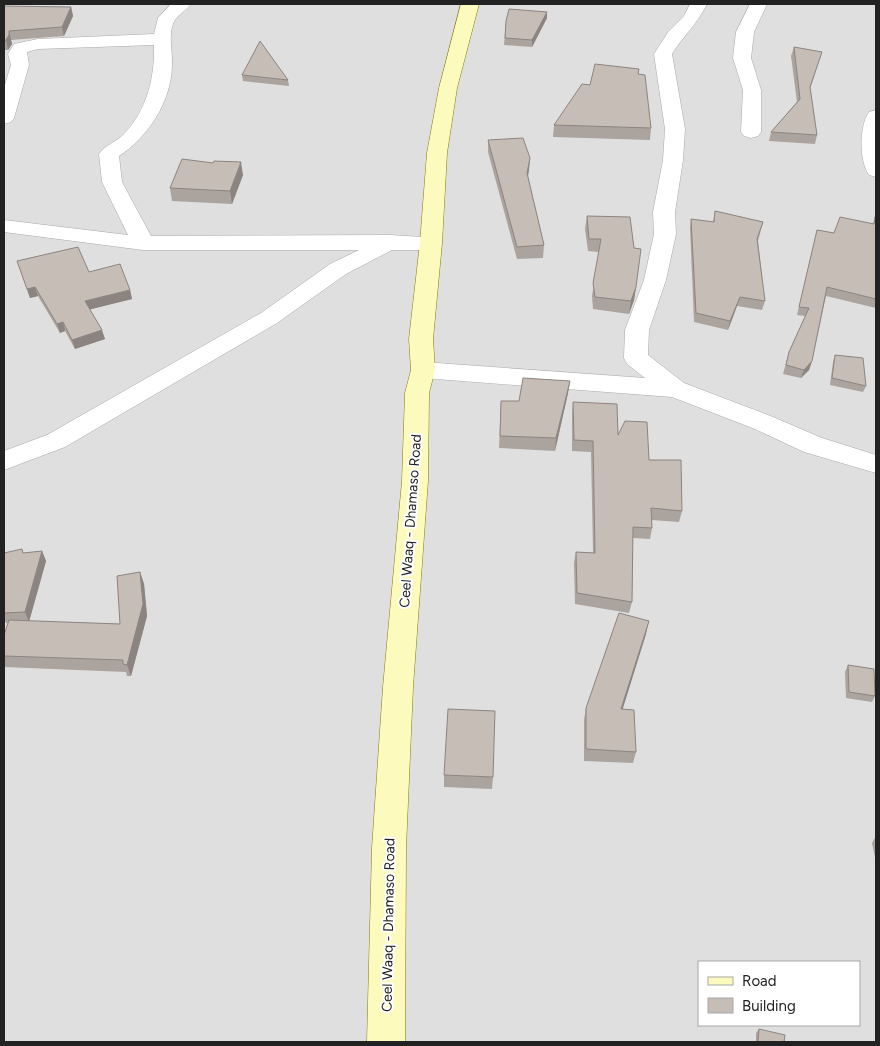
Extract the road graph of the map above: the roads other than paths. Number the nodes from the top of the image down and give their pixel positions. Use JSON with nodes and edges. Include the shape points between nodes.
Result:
{"nodes":[{"id":1,"x":182,"y":4,"type":"edge"},
{"id":2,"x":470,"y":4,"type":"edge"},
{"id":3,"x":698,"y":4,"type":"edge"},
{"id":4,"x":758,"y":4,"type":"edge"},
{"id":5,"x":161,"y":39,"type":"junction"},
{"id":6,"x":876,"y":116,"type":"edge"},
{"id":7,"x":4,"y":118,"type":"edge"},
{"id":8,"x":751,"y":132,"type":"dead end"},
{"id":9,"x":876,"y":171,"type":"edge"},
{"id":10,"x":4,"y":226,"type":"edge"},
{"id":11,"x":390,"y":242,"type":"junction"},
{"id":12,"x":431,"y":243,"type":"junction"},
{"id":13,"x":143,"y":244,"type":"junction"},
{"id":14,"x":423,"y":370,"type":"junction"},
{"id":15,"x":675,"y":389,"type":"junction"},
{"id":16,"x":4,"y":461,"type":"edge"},
{"id":17,"x":876,"y":464,"type":"edge"},
{"id":18,"x":386,"y":1042,"type":"edge"}],
"edges":[{"from":1,"to":5,"type":"street","via":[[164,22]]},
{"from":2,"to":12,"type":"main road","name":"Ceel Waaq - Dhamaso Road","via":[[448,88],[437,153]]},
{"from":3,"to":15,"type":"street","via":[[692,18],[675,35],[663,54],[675,129],[673,160],[664,212],[665,234],[655,280],[637,330],[636,358]]},
{"from":4,"to":8,"type":"street","via":[[745,32],[742,58],[752,90]]},
{"from":5,"to":7,"type":"street","via":[[38,44],[20,48],[17,54],[20,65]]},
{"from":5,"to":13,"type":"street","via":[[163,70],[154,103],[132,137],[109,154],[112,182]]},
{"from":6,"to":9,"type":"street","via":[[871,145]]},
{"from":10,"to":13,"type":"street"},
{"from":11,"to":12,"type":"street"},
{"from":11,"to":13,"type":"street"},
{"from":11,"to":16,"type":"street","via":[[338,269],[269,318],[56,441]]},
{"from":12,"to":14,"type":"main road","name":"Ceel Waaq - Dhamaso Road","via":[[421,339]]},
{"from":14,"to":15,"type":"street"},
{"from":14,"to":18,"type":"main road","name":"Ceel Waaq - Dhamaso Road","via":[[417,392],[415,481],[389,848]]},
{"from":15,"to":17,"type":"street","via":[[813,445]]}]}
